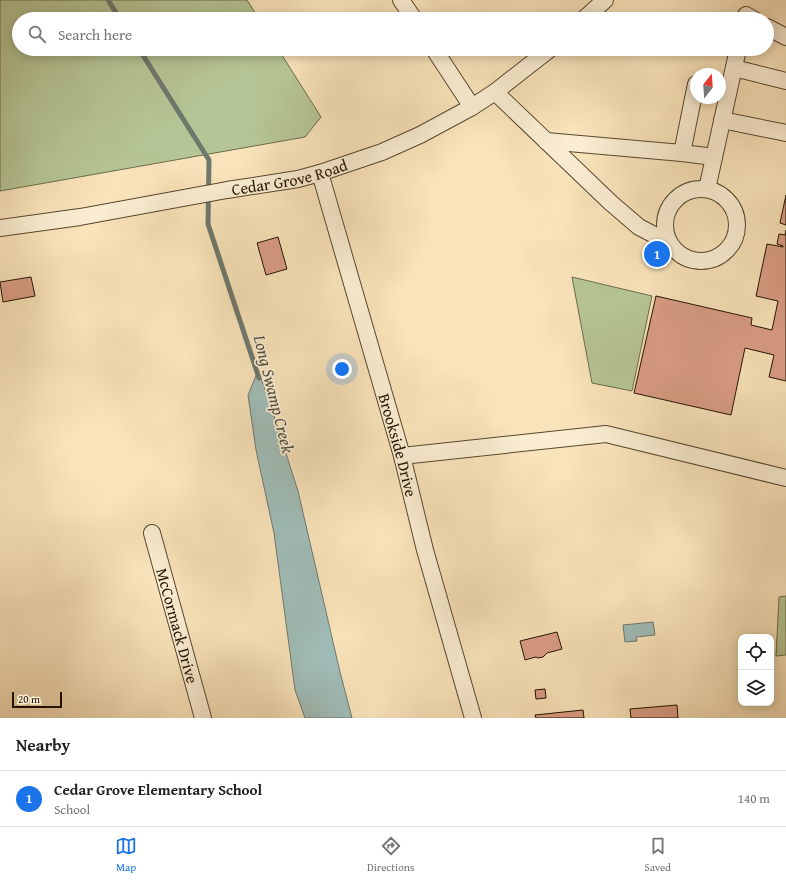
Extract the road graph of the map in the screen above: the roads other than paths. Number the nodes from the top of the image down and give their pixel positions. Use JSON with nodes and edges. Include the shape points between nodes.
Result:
{"nodes":[{"id":1,"x":401,"y":0,"type":"edge"},
{"id":2,"x":604,"y":0,"type":"edge"},
{"id":3,"x":409,"y":12,"type":"edge"},
{"id":4,"x":591,"y":12,"type":"edge"},
{"id":5,"x":774,"y":30,"type":"edge"},
{"id":6,"x":786,"y":37,"type":"edge"},
{"id":7,"x":439,"y":56,"type":"edge"},
{"id":8,"x":541,"y":56,"type":"edge"},
{"id":9,"x":737,"y":56,"type":"edge"},
{"id":10,"x":734,"y":68,"type":"junction"},
{"id":11,"x":786,"y":81,"type":"edge"},
{"id":12,"x":495,"y":92,"type":"junction"},
{"id":13,"x":692,"y":104,"type":"edge"},
{"id":14,"x":472,"y":107,"type":"junction"},
{"id":15,"x":722,"y":120,"type":"junction"},
{"id":16,"x":786,"y":133,"type":"edge"},
{"id":17,"x":546,"y":141,"type":"junction"},
{"id":18,"x":682,"y":154,"type":"junction"},
{"id":19,"x":714,"y":157,"type":"junction"},
{"id":20,"x":320,"y":173,"type":"junction"},
{"id":21,"x":707,"y":189,"type":"junction"},
{"id":22,"x":0,"y":228,"type":"edge"},
{"id":23,"x":668,"y":242,"type":"junction"},
{"id":24,"x":402,"y":456,"type":"junction"},
{"id":25,"x":786,"y":478,"type":"edge"},
{"id":26,"x":152,"y":533,"type":"dead end"},
{"id":27,"x":203,"y":718,"type":"edge"},
{"id":28,"x":473,"y":718,"type":"edge"}],
"edges":[{"from":1,"to":3,"type":"street"},
{"from":2,"to":4,"type":"street"},
{"from":5,"to":6,"type":"street"},
{"from":7,"to":14,"type":"street"},
{"from":8,"to":12,"type":"street","name":"Cedar Grove Road"},
{"from":9,"to":10,"type":"street"},
{"from":10,"to":11,"type":"street"},
{"from":10,"to":15,"type":"street"},
{"from":12,"to":14,"type":"street","name":"Cedar Grove Road"},
{"from":12,"to":17,"type":"street"},
{"from":13,"to":18,"type":"street"},
{"from":14,"to":20,"type":"street","name":"Cedar Grove Road","via":[[382,152]]},
{"from":15,"to":16,"type":"street"},
{"from":15,"to":19,"type":"street"},
{"from":17,"to":18,"type":"street"},
{"from":17,"to":23,"type":"street","via":[[639,227]]},
{"from":18,"to":19,"type":"street"},
{"from":19,"to":21,"type":"street"},
{"from":20,"to":22,"type":"street","name":"Cedar Grove Road","via":[[80,217]]},
{"from":20,"to":24,"type":"street","name":"Brookside Drive"},
{"from":21,"to":23,"type":"street","via":[[684,192],[668,209],[664,220]]},
{"from":21,"to":23,"type":"street","via":[[728,201],[734,211],[736,235],[730,246],[721,255],[698,262],[676,252]]},
{"from":24,"to":25,"type":"street","via":[[606,434]]},
{"from":24,"to":28,"type":"street","name":"Brookside Drive","via":[[425,550]]},
{"from":26,"to":27,"type":"street","name":"McCormack Drive"}]}
